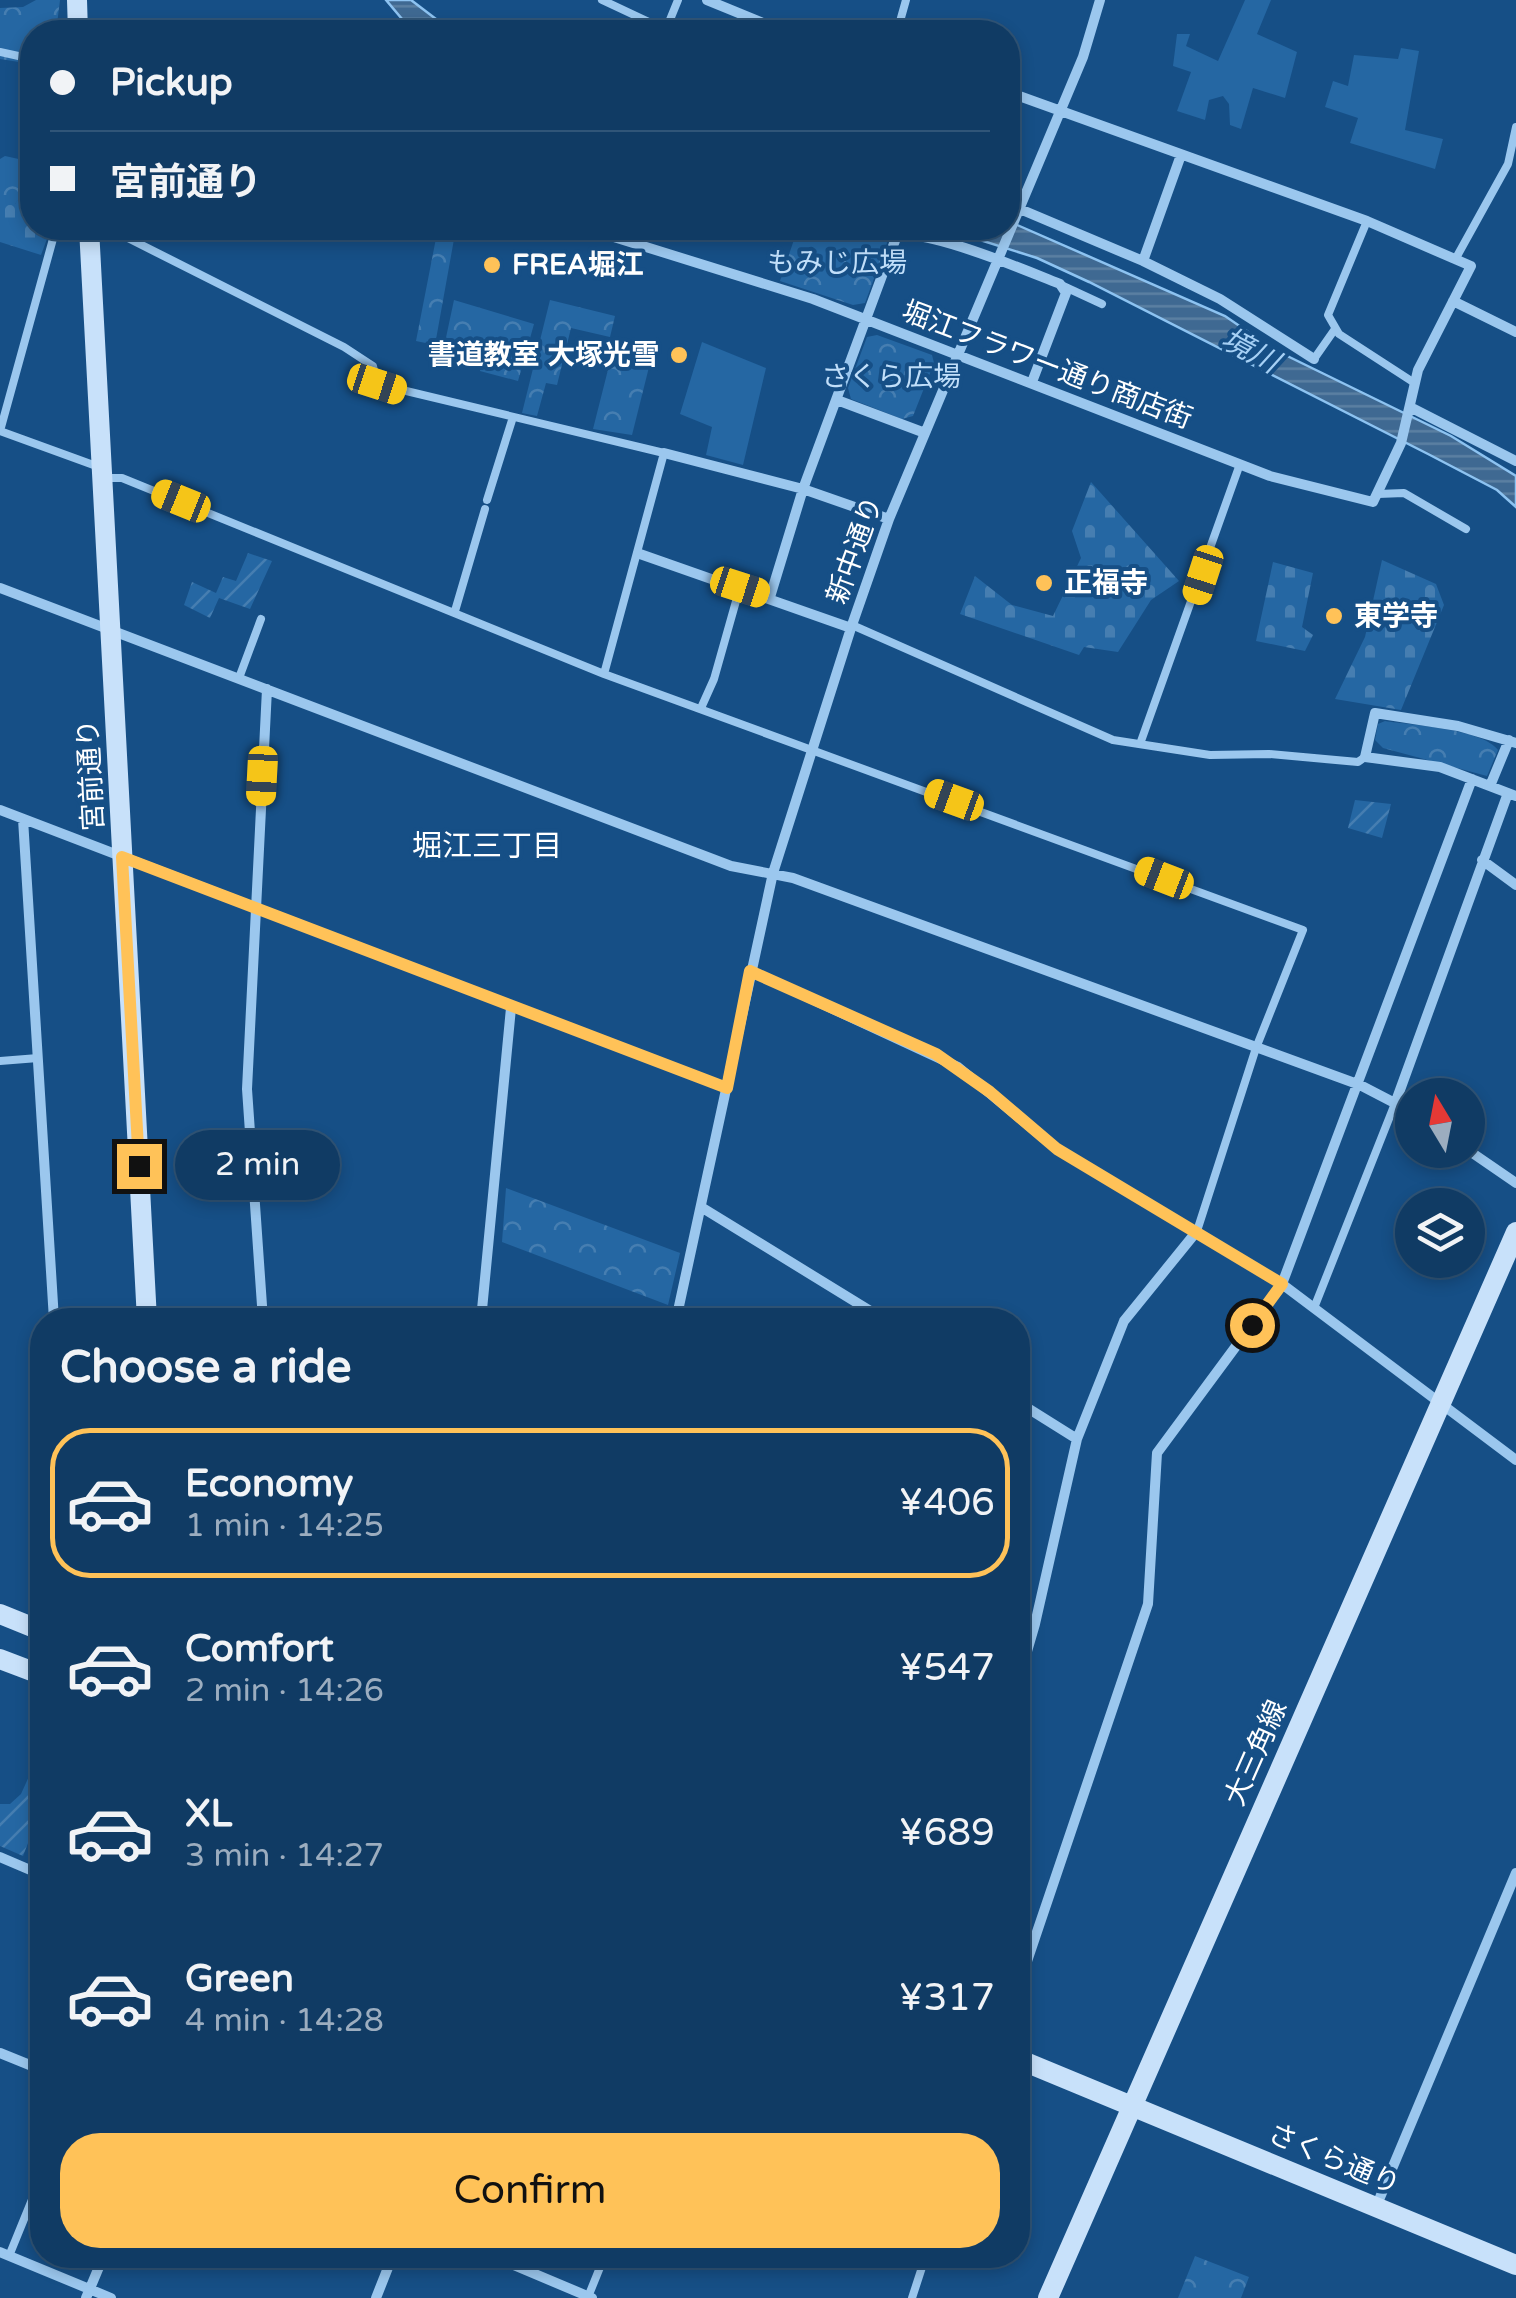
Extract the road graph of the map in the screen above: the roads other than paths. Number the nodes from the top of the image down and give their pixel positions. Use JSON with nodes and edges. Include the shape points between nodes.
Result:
{"nodes":[{"id":1,"x":602,"y":0,"type":"edge"},
{"id":2,"x":707,"y":0,"type":"edge"},
{"id":3,"x":1100,"y":0,"type":"edge"},
{"id":4,"x":643,"y":20,"type":"edge"},
{"id":5,"x":756,"y":20,"type":"edge"},
{"id":6,"x":1020,"y":96,"type":"edge"},
{"id":7,"x":1062,"y":110,"type":"junction"},
{"id":8,"x":1516,"y":127,"type":"edge"},
{"id":9,"x":1181,"y":155,"type":"junction"},
{"id":10,"x":1020,"y":213,"type":"joint"},
{"id":11,"x":1367,"y":221,"type":"junction"},
{"id":12,"x":53,"y":240,"type":"edge"},
{"id":13,"x":90,"y":240,"type":"edge"},
{"id":14,"x":132,"y":240,"type":"edge"},
{"id":15,"x":622,"y":240,"type":"edge"},
{"id":16,"x":895,"y":240,"type":"edge"},
{"id":17,"x":934,"y":240,"type":"edge"},
{"id":18,"x":1007,"y":240,"type":"edge"},
{"id":19,"x":1000,"y":256,"type":"junction"},
{"id":20,"x":1456,"y":258,"type":"junction"},
{"id":21,"x":1144,"y":261,"type":"junction"},
{"id":22,"x":1061,"y":285,"type":"junction"},
{"id":23,"x":1453,"y":301,"type":"junction"},
{"id":24,"x":1102,"y":304,"type":"dead end"},
{"id":25,"x":867,"y":319,"type":"junction"},
{"id":26,"x":1335,"y":329,"type":"junction"},
{"id":27,"x":1516,"y":332,"type":"edge"},
{"id":28,"x":958,"y":353,"type":"junction"},
{"id":29,"x":1314,"y":359,"type":"joint"},
{"id":30,"x":1032,"y":382,"type":"junction"},
{"id":31,"x":1413,"y":382,"type":"junction"},
{"id":32,"x":836,"y":400,"type":"junction"},
{"id":33,"x":1409,"y":412,"type":"junction"},
{"id":34,"x":514,"y":417,"type":"junction"},
{"id":35,"x":0,"y":431,"type":"edge"},
{"id":36,"x":925,"y":433,"type":"junction"},
{"id":37,"x":664,"y":453,"type":"junction"},
{"id":38,"x":1516,"y":461,"type":"edge"},
{"id":39,"x":1240,"y":464,"type":"junction"},
{"id":40,"x":102,"y":473,"type":"junction"},
{"id":41,"x":803,"y":488,"type":"junction"},
{"id":42,"x":1378,"y":494,"type":"junction"},
{"id":43,"x":889,"y":519,"type":"junction"},
{"id":44,"x":1466,"y":529,"type":"dead end"},
{"id":45,"x":640,"y":554,"type":"junction"},
{"id":46,"x":740,"y":587,"type":"junction"},
{"id":47,"x":0,"y":588,"type":"edge"},
{"id":48,"x":770,"y":597,"type":"junction"},
{"id":49,"x":455,"y":611,"type":"junction"},
{"id":50,"x":261,"y":619,"type":"dead end"},
{"id":51,"x":851,"y":626,"type":"junction"},
{"id":52,"x":110,"y":630,"type":"junction"},
{"id":53,"x":604,"y":674,"type":"junction"},
{"id":54,"x":238,"y":678,"type":"junction"},
{"id":55,"x":267,"y":689,"type":"junction"},
{"id":56,"x":701,"y":708,"type":"junction"},
{"id":57,"x":1513,"y":741,"type":"edge"},
{"id":58,"x":1140,"y":744,"type":"junction"},
{"id":59,"x":812,"y":747,"type":"junction"},
{"id":60,"x":1365,"y":757,"type":"junction"},
{"id":61,"x":1472,"y":779,"type":"junction"},
{"id":62,"x":1490,"y":786,"type":"junction"},
{"id":63,"x":1512,"y":794,"type":"edge"},
{"id":64,"x":0,"y":810,"type":"edge"},
{"id":65,"x":23,"y":819,"type":"junction"},
{"id":66,"x":122,"y":857,"type":"junction"},
{"id":67,"x":1482,"y":860,"type":"junction"},
{"id":68,"x":773,"y":873,"type":"junction"},
{"id":69,"x":1516,"y":884,"type":"edge"},
{"id":70,"x":256,"y":909,"type":"junction"},
{"id":71,"x":750,"y":971,"type":"junction"},
{"id":72,"x":511,"y":1008,"type":"junction"},
{"id":73,"x":1256,"y":1048,"type":"junction"},
{"id":74,"x":38,"y":1058,"type":"junction"},
{"id":75,"x":0,"y":1060,"type":"edge"},
{"id":76,"x":1404,"y":1078,"type":"edge"},
{"id":77,"x":1360,"y":1086,"type":"junction"},
{"id":78,"x":727,"y":1088,"type":"junction"},
{"id":79,"x":1395,"y":1100,"type":"edge"},
{"id":80,"x":1395,"y":1103,"type":"edge"},
{"id":81,"x":1485,"y":1162,"type":"edge"},
{"id":82,"x":1516,"y":1183,"type":"edge"},
{"id":83,"x":701,"y":1207,"type":"junction"},
{"id":84,"x":1197,"y":1231,"type":"junction"},
{"id":85,"x":1516,"y":1232,"type":"edge"},
{"id":86,"x":1282,"y":1284,"type":"junction"},
{"id":87,"x":53,"y":1308,"type":"edge"},
{"id":88,"x":146,"y":1308,"type":"edge"},
{"id":89,"x":263,"y":1308,"type":"edge"},
{"id":90,"x":482,"y":1308,"type":"edge"},
{"id":91,"x":679,"y":1308,"type":"edge"},
{"id":92,"x":865,"y":1308,"type":"edge"},
{"id":93,"x":1314,"y":1308,"type":"junction"},
{"id":94,"x":1442,"y":1404,"type":"junction"},
{"id":95,"x":1030,"y":1410,"type":"edge"},
{"id":96,"x":1077,"y":1439,"type":"junction"},
{"id":97,"x":1516,"y":1460,"type":"edge"},
{"id":98,"x":0,"y":1614,"type":"edge"},
{"id":99,"x":30,"y":1627,"type":"edge"},
{"id":100,"x":1030,"y":1643,"type":"edge"},
{"id":101,"x":0,"y":1659,"type":"edge"},
{"id":102,"x":30,"y":1671,"type":"edge"},
{"id":103,"x":0,"y":1857,"type":"edge"},
{"id":104,"x":30,"y":1870,"type":"edge"},
{"id":105,"x":1516,"y":1873,"type":"edge"},
{"id":106,"x":1030,"y":1953,"type":"edge"},
{"id":107,"x":0,"y":2053,"type":"edge"},
{"id":108,"x":1030,"y":2063,"type":"edge"},
{"id":109,"x":30,"y":2065,"type":"edge"},
{"id":110,"x":1130,"y":2103,"type":"junction"},
{"id":111,"x":30,"y":2201,"type":"edge"},
{"id":112,"x":1376,"y":2207,"type":"junction"},
{"id":113,"x":5,"y":2254,"type":"edge"},
{"id":114,"x":1516,"y":2265,"type":"edge"},
{"id":115,"x":30,"y":2266,"type":"edge"},
{"id":116,"x":34,"y":2268,"type":"edge"},
{"id":117,"x":99,"y":2268,"type":"edge"},
{"id":118,"x":388,"y":2268,"type":"edge"},
{"id":119,"x":521,"y":2268,"type":"edge"},
{"id":120,"x":600,"y":2268,"type":"edge"},
{"id":121,"x":922,"y":2268,"type":"edge"},
{"id":122,"x":88,"y":2294,"type":"edge"},
{"id":123,"x":1053,"y":2296,"type":"edge"},
{"id":124,"x":590,"y":2297,"type":"edge"},
{"id":125,"x":111,"y":2298,"type":"edge"},
{"id":126,"x":376,"y":2298,"type":"edge"},
{"id":127,"x":912,"y":2298,"type":"edge"}],
"edges":[{"from":1,"to":4,"type":"lane"},
{"from":2,"to":5,"type":"street"},
{"from":3,"to":7,"type":"street"},
{"from":6,"to":7,"type":"street"},
{"from":7,"to":9,"type":"street"},
{"from":7,"to":10,"type":"street"},
{"from":8,"to":20,"type":"lane","via":[[1508,164]]},
{"from":9,"to":11,"type":"street"},
{"from":9,"to":21,"type":"street"},
{"from":10,"to":21,"type":"street"},
{"from":11,"to":20,"type":"street"},
{"from":11,"to":26,"type":"lane","via":[[1328,314]]},
{"from":12,"to":35,"type":"lane"},
{"from":13,"to":40,"type":"street","name":"宮前通り"},
{"from":14,"to":34,"type":"lane","via":[[344,347],[374,366],[377,384]]},
{"from":15,"to":25,"type":"street","name":"堀江フラワー通り商店街"},
{"from":16,"to":25,"type":"street"},
{"from":17,"to":19,"type":"street"},
{"from":18,"to":19,"type":"street","name":"新中通り"},
{"from":19,"to":22,"type":"street"},
{"from":19,"to":28,"type":"street","name":"新中通り"},
{"from":20,"to":23,"type":"street","via":[[1471,266]]},
{"from":21,"to":29,"type":"street"},
{"from":22,"to":24,"type":"lane"},
{"from":22,"to":30,"type":"street","via":[[1066,293]]},
{"from":23,"to":27,"type":"street"},
{"from":23,"to":31,"type":"street"},
{"from":25,"to":28,"type":"street","name":"堀江フラワー通り商店街"},
{"from":25,"to":32,"type":"street"},
{"from":26,"to":29,"type":"lane"},
{"from":26,"to":31,"type":"lane"},
{"from":28,"to":30,"type":"street","name":"堀江フラワー通り商店街"},
{"from":28,"to":36,"type":"street","name":"新中通り"},
{"from":30,"to":39,"type":"street","name":"堀江フラワー通り商店街"},
{"from":31,"to":33,"type":"street"},
{"from":32,"to":36,"type":"street"},
{"from":32,"to":41,"type":"street"},
{"from":33,"to":38,"type":"street"},
{"from":33,"to":42,"type":"street"},
{"from":34,"to":37,"type":"lane"},
{"from":34,"to":49,"type":"lane"},
{"from":35,"to":40,"type":"lane"},
{"from":36,"to":43,"type":"street","name":"新中通り"},
{"from":37,"to":41,"type":"street"},
{"from":37,"to":45,"type":"lane"},
{"from":39,"to":42,"type":"street","name":"堀江フラワー通り商店街","via":[[1332,495],[1373,502]]},
{"from":39,"to":58,"type":"lane"},
{"from":40,"to":49,"type":"lane"},
{"from":40,"to":52,"type":"street","name":"宮前通り"},
{"from":41,"to":43,"type":"street"},
{"from":41,"to":48,"type":"street"},
{"from":42,"to":44,"type":"lane","via":[[1404,493]]},
{"from":43,"to":51,"type":"street","name":"新中通り"},
{"from":45,"to":46,"type":"street"},
{"from":45,"to":53,"type":"lane"},
{"from":46,"to":48,"type":"street"},
{"from":46,"to":56,"type":"lane"},
{"from":47,"to":52,"type":"street"},
{"from":48,"to":51,"type":"street"},
{"from":49,"to":53,"type":"lane"},
{"from":50,"to":54,"type":"lane"},
{"from":51,"to":58,"type":"lane","via":[[1080,729]]},
{"from":51,"to":59,"type":"street","name":"新中通り"},
{"from":52,"to":54,"type":"street"},
{"from":52,"to":66,"type":"street","name":"宮前通り"},
{"from":53,"to":56,"type":"lane"},
{"from":54,"to":55,"type":"street"},
{"from":55,"to":68,"type":"street","via":[[731,866]]},
{"from":55,"to":70,"type":"street"},
{"from":56,"to":59,"type":"lane"},
{"from":57,"to":60,"type":"street","via":[[1374,713]]},
{"from":57,"to":62,"type":"street"},
{"from":58,"to":60,"type":"lane","via":[[1210,755],[1358,762]]},
{"from":59,"to":68,"type":"street","name":"新中通り"},
{"from":59,"to":73,"type":"lane","via":[[1303,930]]},
{"from":60,"to":61,"type":"street","via":[[1418,762]]},
{"from":61,"to":62,"type":"street"},
{"from":61,"to":77,"type":"street"},
{"from":62,"to":63,"type":"street"},
{"from":63,"to":67,"type":"street"},
{"from":64,"to":65,"type":"street"},
{"from":65,"to":66,"type":"street"},
{"from":65,"to":74,"type":"street"},
{"from":66,"to":70,"type":"street"},
{"from":66,"to":88,"type":"street","name":"宮前通り"},
{"from":67,"to":69,"type":"street"},
{"from":67,"to":76,"type":"street"},
{"from":68,"to":71,"type":"street","name":"新中通り"},
{"from":68,"to":73,"type":"street"},
{"from":70,"to":72,"type":"street"},
{"from":70,"to":89,"type":"street","via":[[247,1088]]},
{"from":71,"to":78,"type":"street","name":"新中通り"},
{"from":71,"to":84,"type":"street","via":[[936,1054],[1057,1149]]},
{"from":72,"to":78,"type":"street"},
{"from":72,"to":90,"type":"street"},
{"from":73,"to":77,"type":"street"},
{"from":73,"to":84,"type":"lane"},
{"from":74,"to":75,"type":"lane"},
{"from":74,"to":87,"type":"street"},
{"from":77,"to":79,"type":"street"},
{"from":77,"to":86,"type":"street"},
{"from":78,"to":83,"type":"street","name":"新中通り"},
{"from":80,"to":93,"type":"lane"},
{"from":81,"to":82,"type":"street"},
{"from":83,"to":91,"type":"street","name":"新中通り"},
{"from":83,"to":92,"type":"street"},
{"from":84,"to":86,"type":"street"},
{"from":84,"to":96,"type":"street","via":[[1124,1321]]},
{"from":85,"to":94,"type":"street","name":"大三角線"},
{"from":86,"to":93,"type":"street"},
{"from":86,"to":106,"type":"street","via":[[1157,1453],[1148,1604]]},
{"from":93,"to":94,"type":"street"},
{"from":94,"to":97,"type":"street"},
{"from":94,"to":110,"type":"street","name":"大三角線"},
{"from":95,"to":96,"type":"street"},
{"from":96,"to":100,"type":"street"},
{"from":98,"to":99,"type":"street"},
{"from":101,"to":102,"type":"street"},
{"from":103,"to":104,"type":"street"},
{"from":105,"to":112,"type":"street"},
{"from":107,"to":109,"type":"street"},
{"from":108,"to":110,"type":"street","name":"さくら通り"},
{"from":110,"to":112,"type":"street","name":"さくら通り"},
{"from":110,"to":123,"type":"street","name":"大三角線"},
{"from":111,"to":113,"type":"lane"},
{"from":112,"to":114,"type":"street","name":"さくら通り"},
{"from":113,"to":115,"type":"street"},
{"from":116,"to":122,"type":"street"},
{"from":117,"to":122,"type":"street"},
{"from":118,"to":126,"type":"street"},
{"from":119,"to":124,"type":"street"},
{"from":120,"to":124,"type":"lane"},
{"from":121,"to":127,"type":"lane"},
{"from":122,"to":125,"type":"street"}]}
